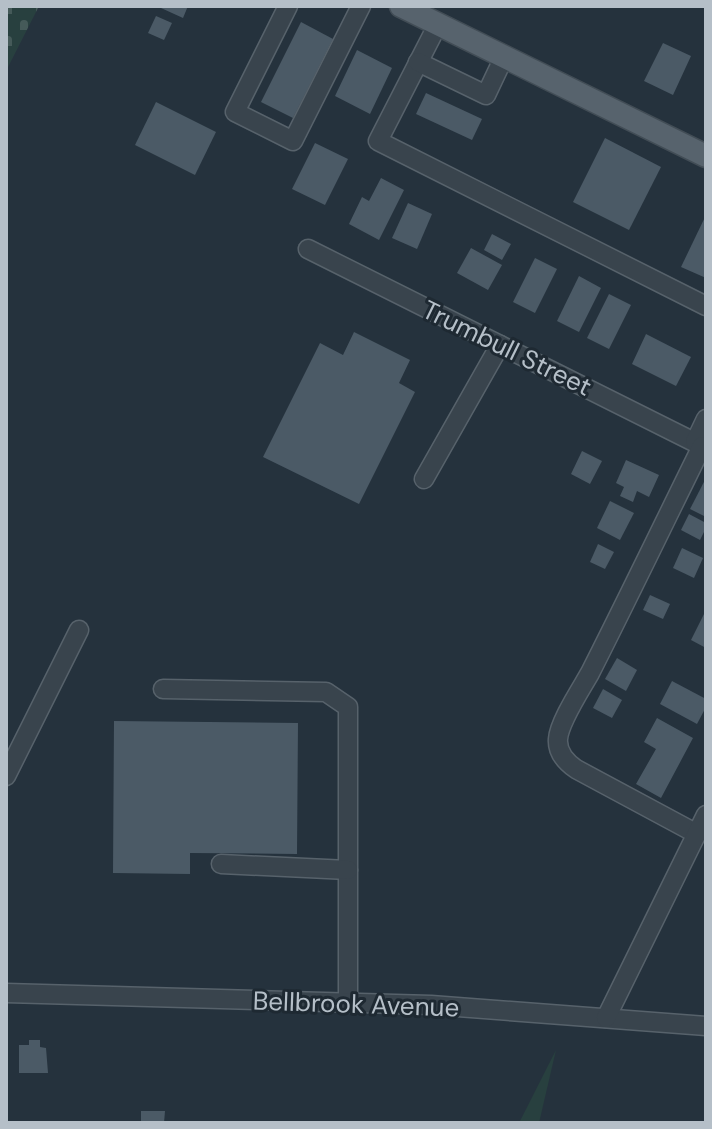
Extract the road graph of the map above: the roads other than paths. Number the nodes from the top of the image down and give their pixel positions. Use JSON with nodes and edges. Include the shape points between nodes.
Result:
{"nodes":[{"id":1,"x":288,"y":6,"type":"edge"},
{"id":2,"x":361,"y":6,"type":"edge"},
{"id":3,"x":401,"y":6,"type":"edge"},
{"id":4,"x":438,"y":24,"type":"junction"},
{"id":5,"x":504,"y":57,"type":"junction"},
{"id":6,"x":418,"y":62,"type":"junction"},
{"id":7,"x":706,"y":156,"type":"edge"},
{"id":8,"x":308,"y":249,"type":"dead end"},
{"id":9,"x":706,"y":306,"type":"edge"},
{"id":10,"x":500,"y":345,"type":"junction"},
{"id":11,"x":706,"y":419,"type":"edge"},
{"id":12,"x":701,"y":445,"type":"edge"},
{"id":13,"x":424,"y":479,"type":"dead end"},
{"id":14,"x":79,"y":630,"type":"dead end"},
{"id":15,"x":163,"y":689,"type":"dead end"},
{"id":16,"x":6,"y":776,"type":"edge"},
{"id":17,"x":706,"y":815,"type":"edge"},
{"id":18,"x":697,"y":834,"type":"junction"},
{"id":19,"x":221,"y":864,"type":"dead end"},
{"id":20,"x":348,"y":870,"type":"junction"},
{"id":21,"x":6,"y":993,"type":"edge"},
{"id":22,"x":348,"y":1003,"type":"junction"},
{"id":23,"x":606,"y":1018,"type":"junction"},
{"id":24,"x":706,"y":1026,"type":"edge"}],
"edges":[{"from":1,"to":2,"type":"street","via":[[235,112],[293,141]]},
{"from":3,"to":4,"type":"main road"},
{"from":4,"to":5,"type":"main road"},
{"from":4,"to":6,"type":"street"},
{"from":5,"to":6,"type":"street","via":[[486,95]]},
{"from":5,"to":7,"type":"main road"},
{"from":6,"to":9,"type":"street","via":[[378,141]]},
{"from":8,"to":10,"type":"street","name":"Trumbull Street"},
{"from":10,"to":12,"type":"street","name":"Trumbull Street"},
{"from":10,"to":13,"type":"street"},
{"from":11,"to":12,"type":"street"},
{"from":12,"to":18,"type":"street","via":[[557,741],[560,753],[576,769]]},
{"from":14,"to":16,"type":"street"},
{"from":15,"to":20,"type":"street","via":[[326,692],[348,707]]},
{"from":17,"to":18,"type":"street"},
{"from":18,"to":23,"type":"street"},
{"from":19,"to":20,"type":"street"},
{"from":20,"to":22,"type":"street"},
{"from":21,"to":22,"type":"street","name":"Bellbrook Avenue"},
{"from":22,"to":23,"type":"street","name":"Bellbrook Avenue"},
{"from":23,"to":24,"type":"street","name":"Bellbrook Avenue"}]}
